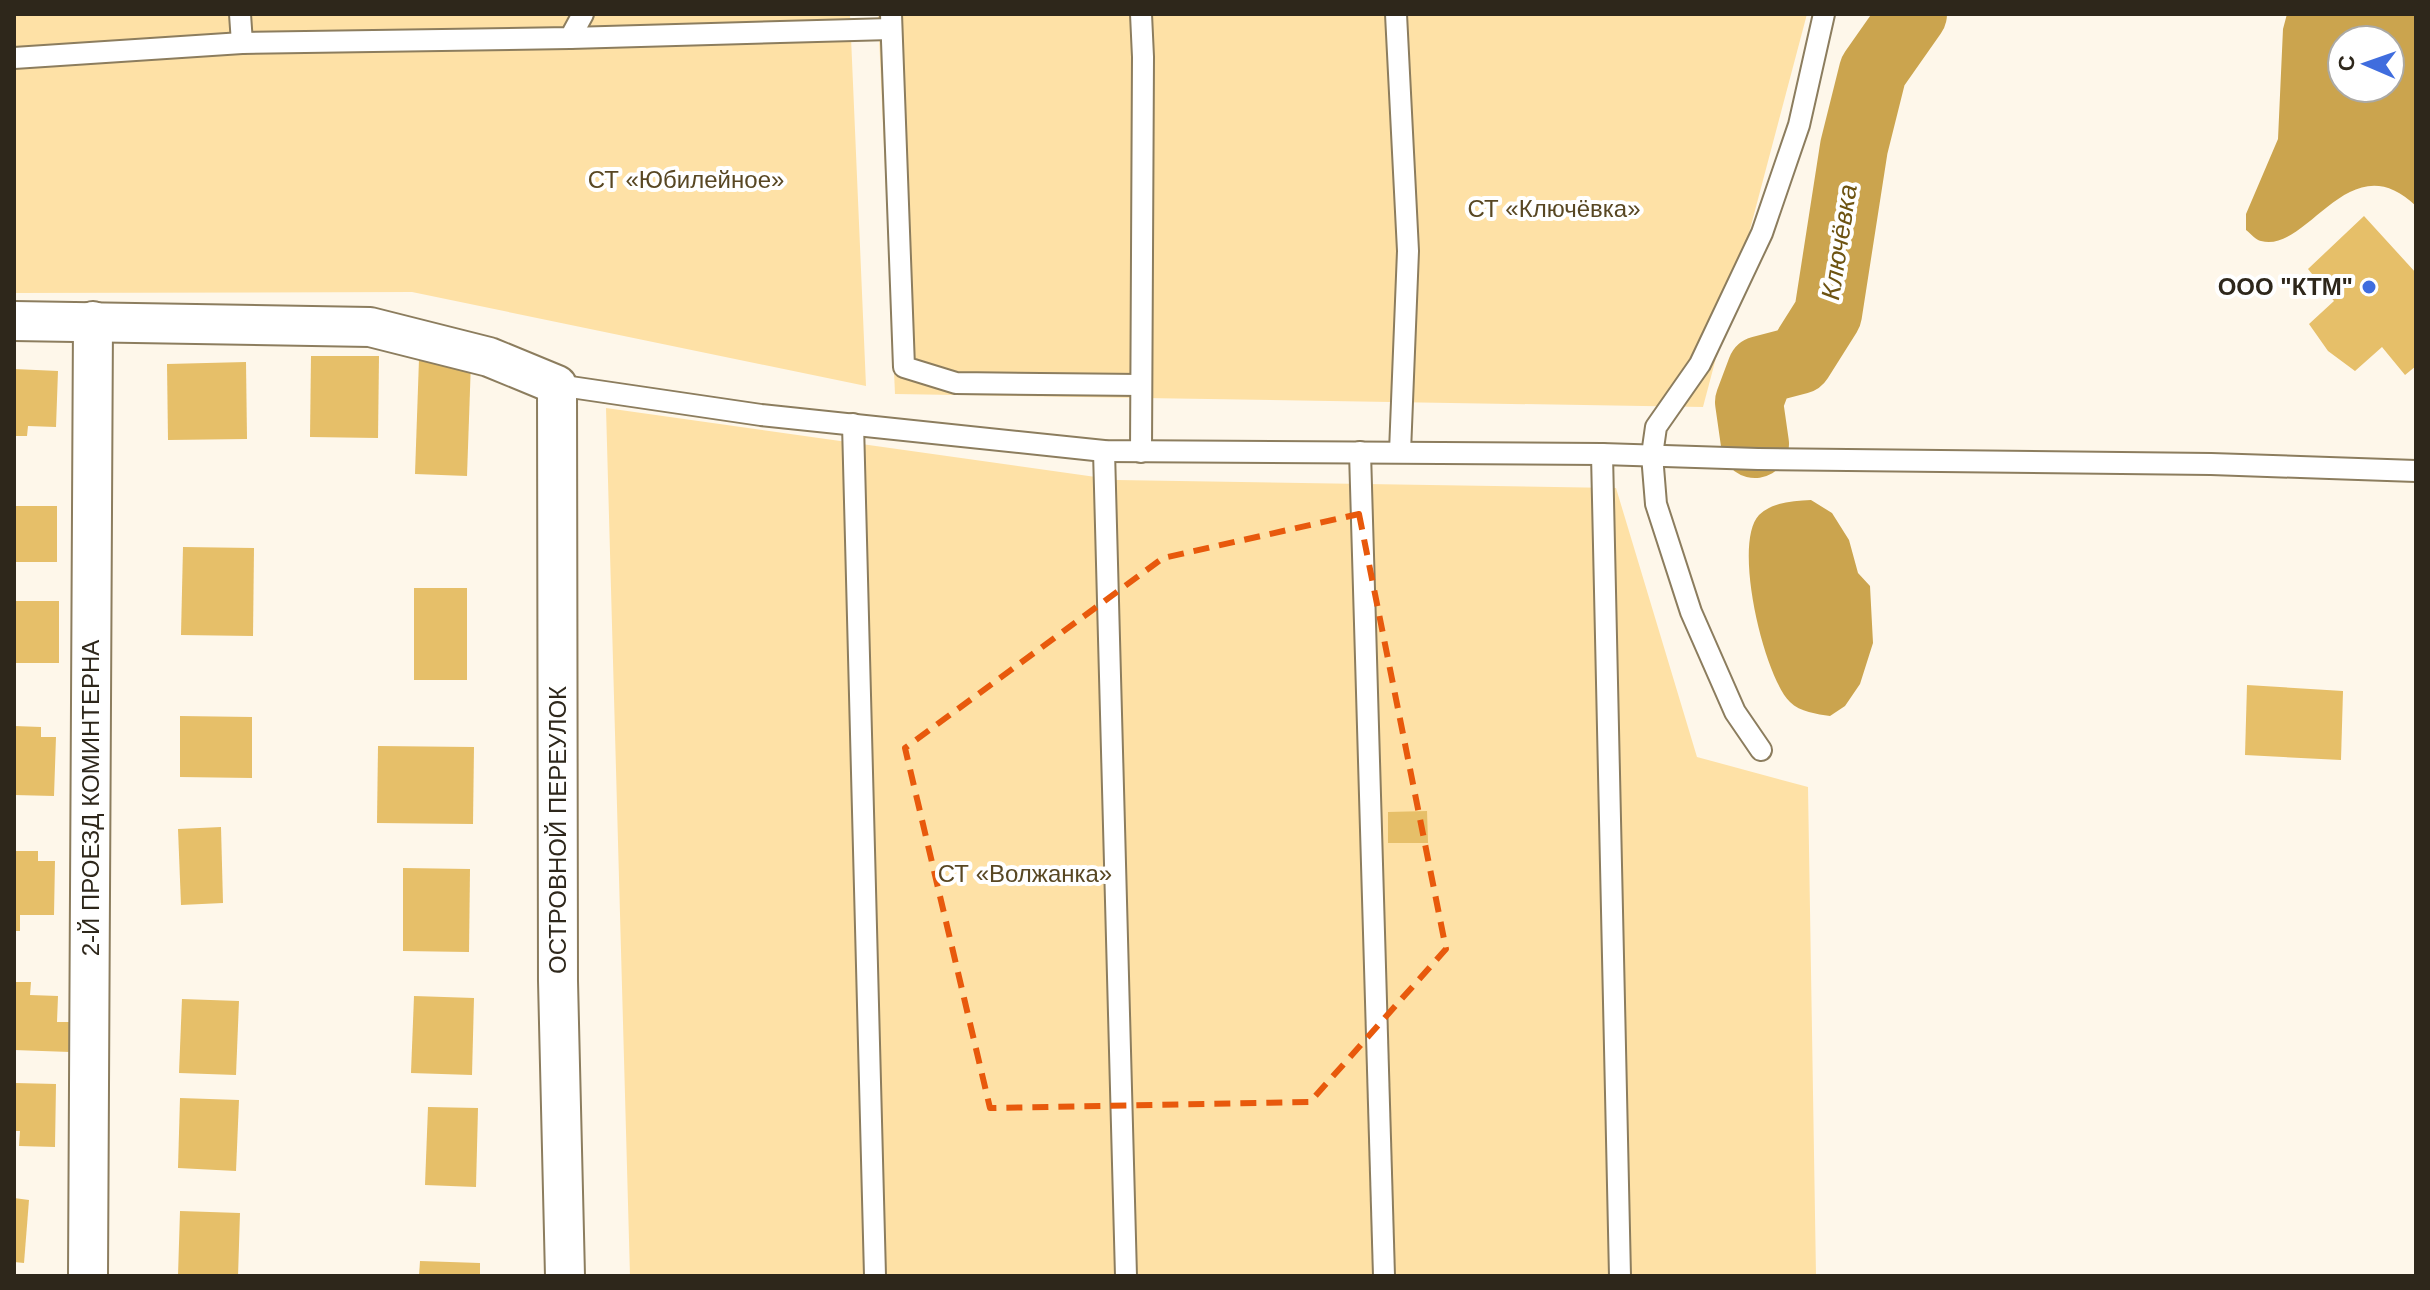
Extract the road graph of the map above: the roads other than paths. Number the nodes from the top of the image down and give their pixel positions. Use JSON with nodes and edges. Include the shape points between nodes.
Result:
{"nodes":[{"id":1,"x":240,"y":14,"type":"edge"},
{"id":2,"x":583,"y":14,"type":"edge"},
{"id":3,"x":1141,"y":14,"type":"edge"},
{"id":4,"x":1396,"y":14,"type":"edge"},
{"id":5,"x":1824,"y":14,"type":"edge"},
{"id":6,"x":891,"y":22,"type":"edge"},
{"id":7,"x":570,"y":38,"type":"junction"},
{"id":8,"x":242,"y":43,"type":"junction"},
{"id":9,"x":14,"y":58,"type":"edge"},
{"id":10,"x":14,"y":321,"type":"edge"},
{"id":11,"x":93,"y":321,"type":"junction"},
{"id":12,"x":557,"y":385,"type":"junction"},
{"id":13,"x":1141,"y":385,"type":"junction"},
{"id":14,"x":853,"y":424,"type":"junction"},
{"id":15,"x":1104,"y":451,"type":"junction"},
{"id":16,"x":1141,"y":452,"type":"junction"},
{"id":17,"x":1360,"y":452,"type":"junction"},
{"id":18,"x":1400,"y":452,"type":"junction"},
{"id":19,"x":1602,"y":454,"type":"junction"},
{"id":20,"x":1652,"y":455,"type":"junction"},
{"id":21,"x":2416,"y":471,"type":"edge"},
{"id":22,"x":1761,"y":750,"type":"dead end"},
{"id":23,"x":88,"y":1276,"type":"edge"},
{"id":24,"x":565,"y":1276,"type":"edge"},
{"id":25,"x":875,"y":1276,"type":"edge"},
{"id":26,"x":1126,"y":1276,"type":"edge"},
{"id":27,"x":1384,"y":1276,"type":"edge"},
{"id":28,"x":1620,"y":1276,"type":"edge"}],
"edges":[{"from":1,"to":8,"type":"lane"},
{"from":2,"to":7,"type":"lane"},
{"from":3,"to":13,"type":"lane"},
{"from":4,"to":18,"type":"lane","via":[[1408,251]]},
{"from":5,"to":20,"type":"lane","via":[[1799,125],[1762,233],[1700,364],[1656,427]]},
{"from":6,"to":7,"type":"lane"},
{"from":6,"to":13,"type":"lane","via":[[904,367],[956,383]]},
{"from":7,"to":8,"type":"lane"},
{"from":8,"to":9,"type":"lane"},
{"from":10,"to":11,"type":"street"},
{"from":11,"to":12,"type":"street","via":[[370,327],[489,357]]},
{"from":11,"to":23,"type":"street","name":"2-Й ПРОЕЗД КОМИНТЕРНА"},
{"from":12,"to":14,"type":"lane"},
{"from":12,"to":24,"type":"street","name":"ОСТРОВНОЙ ПЕРЕУЛОК","via":[[558,981]]},
{"from":13,"to":16,"type":"lane"},
{"from":14,"to":15,"type":"lane"},
{"from":14,"to":25,"type":"lane"},
{"from":15,"to":16,"type":"lane"},
{"from":15,"to":26,"type":"lane"},
{"from":16,"to":17,"type":"lane"},
{"from":17,"to":18,"type":"lane"},
{"from":17,"to":27,"type":"lane"},
{"from":18,"to":19,"type":"lane"},
{"from":19,"to":20,"type":"lane"},
{"from":19,"to":28,"type":"lane"},
{"from":20,"to":21,"type":"lane"},
{"from":20,"to":22,"type":"lane","via":[[1656,504],[1691,612],[1735,712]]}]}
